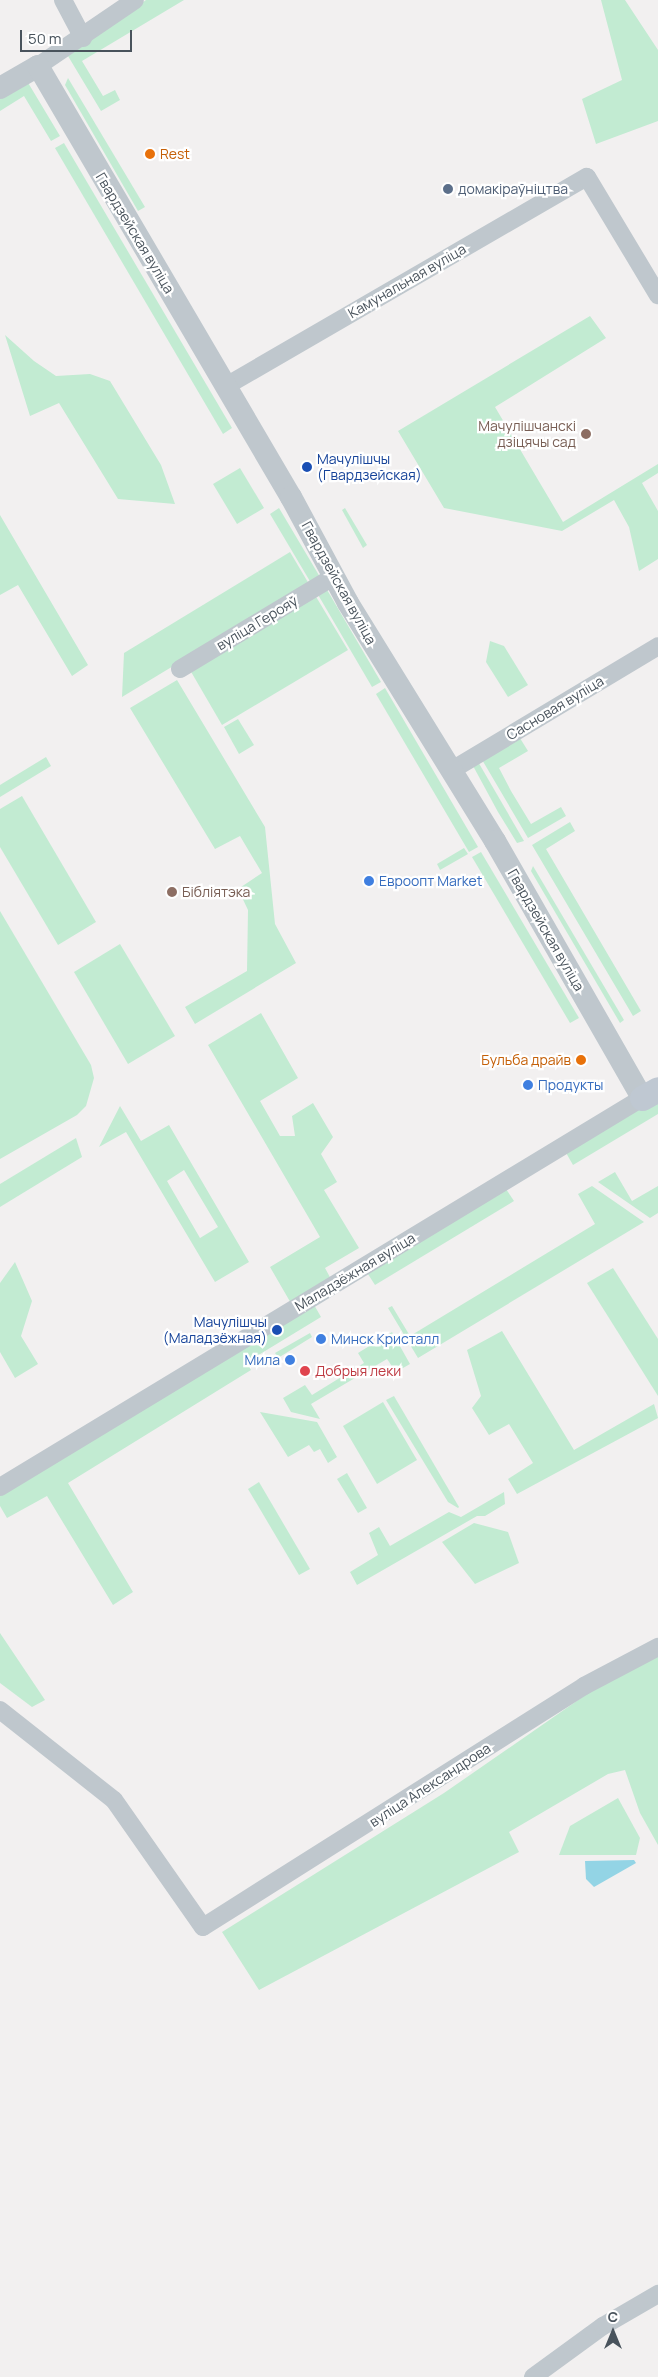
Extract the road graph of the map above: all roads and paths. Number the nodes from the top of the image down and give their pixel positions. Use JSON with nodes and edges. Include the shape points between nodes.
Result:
{"nodes":[{"id":1,"x":63,"y":0,"type":"edge"},
{"id":2,"x":135,"y":0,"type":"edge"},
{"id":3,"x":83,"y":38,"type":"junction"},
{"id":4,"x":38,"y":66,"type":"junction"},
{"id":5,"x":0,"y":88,"type":"edge"},
{"id":6,"x":658,"y":295,"type":"edge"},
{"id":7,"x":226,"y":386,"type":"junction"},
{"id":8,"x":333,"y":577,"type":"junction"},
{"id":9,"x":658,"y":646,"type":"edge"},
{"id":10,"x":180,"y":669,"type":"dead end"},
{"id":11,"x":452,"y":770,"type":"junction"},
{"id":12,"x":650,"y":1093,"type":"edge"},
{"id":13,"x":0,"y":1487,"type":"edge"},
{"id":14,"x":658,"y":1647,"type":"edge"},
{"id":15,"x":0,"y":1710,"type":"edge"},
{"id":16,"x":658,"y":2294,"type":"edge"},
{"id":17,"x":533,"y":2377,"type":"edge"}],
"edges":[{"from":1,"to":3,"type":"street"},
{"from":2,"to":3,"type":"street"},
{"from":3,"to":4,"type":"street"},
{"from":4,"to":5,"type":"street"},
{"from":4,"to":7,"type":"street","name":"Гвардзейская вуліца"},
{"from":6,"to":7,"type":"street","name":"Камунальная вуліца","via":[[587,177]]},
{"from":7,"to":8,"type":"street","name":"Гвардзейская вуліца","via":[[298,509]]},
{"from":8,"to":10,"type":"street","name":"вуліца Герояў"},
{"from":8,"to":11,"type":"street","name":"Гвардзейская вуліца"},
{"from":9,"to":11,"type":"street","name":"Сасновая вуліца"},
{"from":11,"to":12,"type":"street","name":"Гвардзейская вуліца"},
{"from":12,"to":13,"type":"street","name":"Маладзёжная вуліца"},
{"from":14,"to":15,"type":"street","name":"вуліца Александрова","via":[[584,1686],[203,1927],[114,1800]]},
{"from":16,"to":17,"type":"street","via":[[603,2326]]}]}
